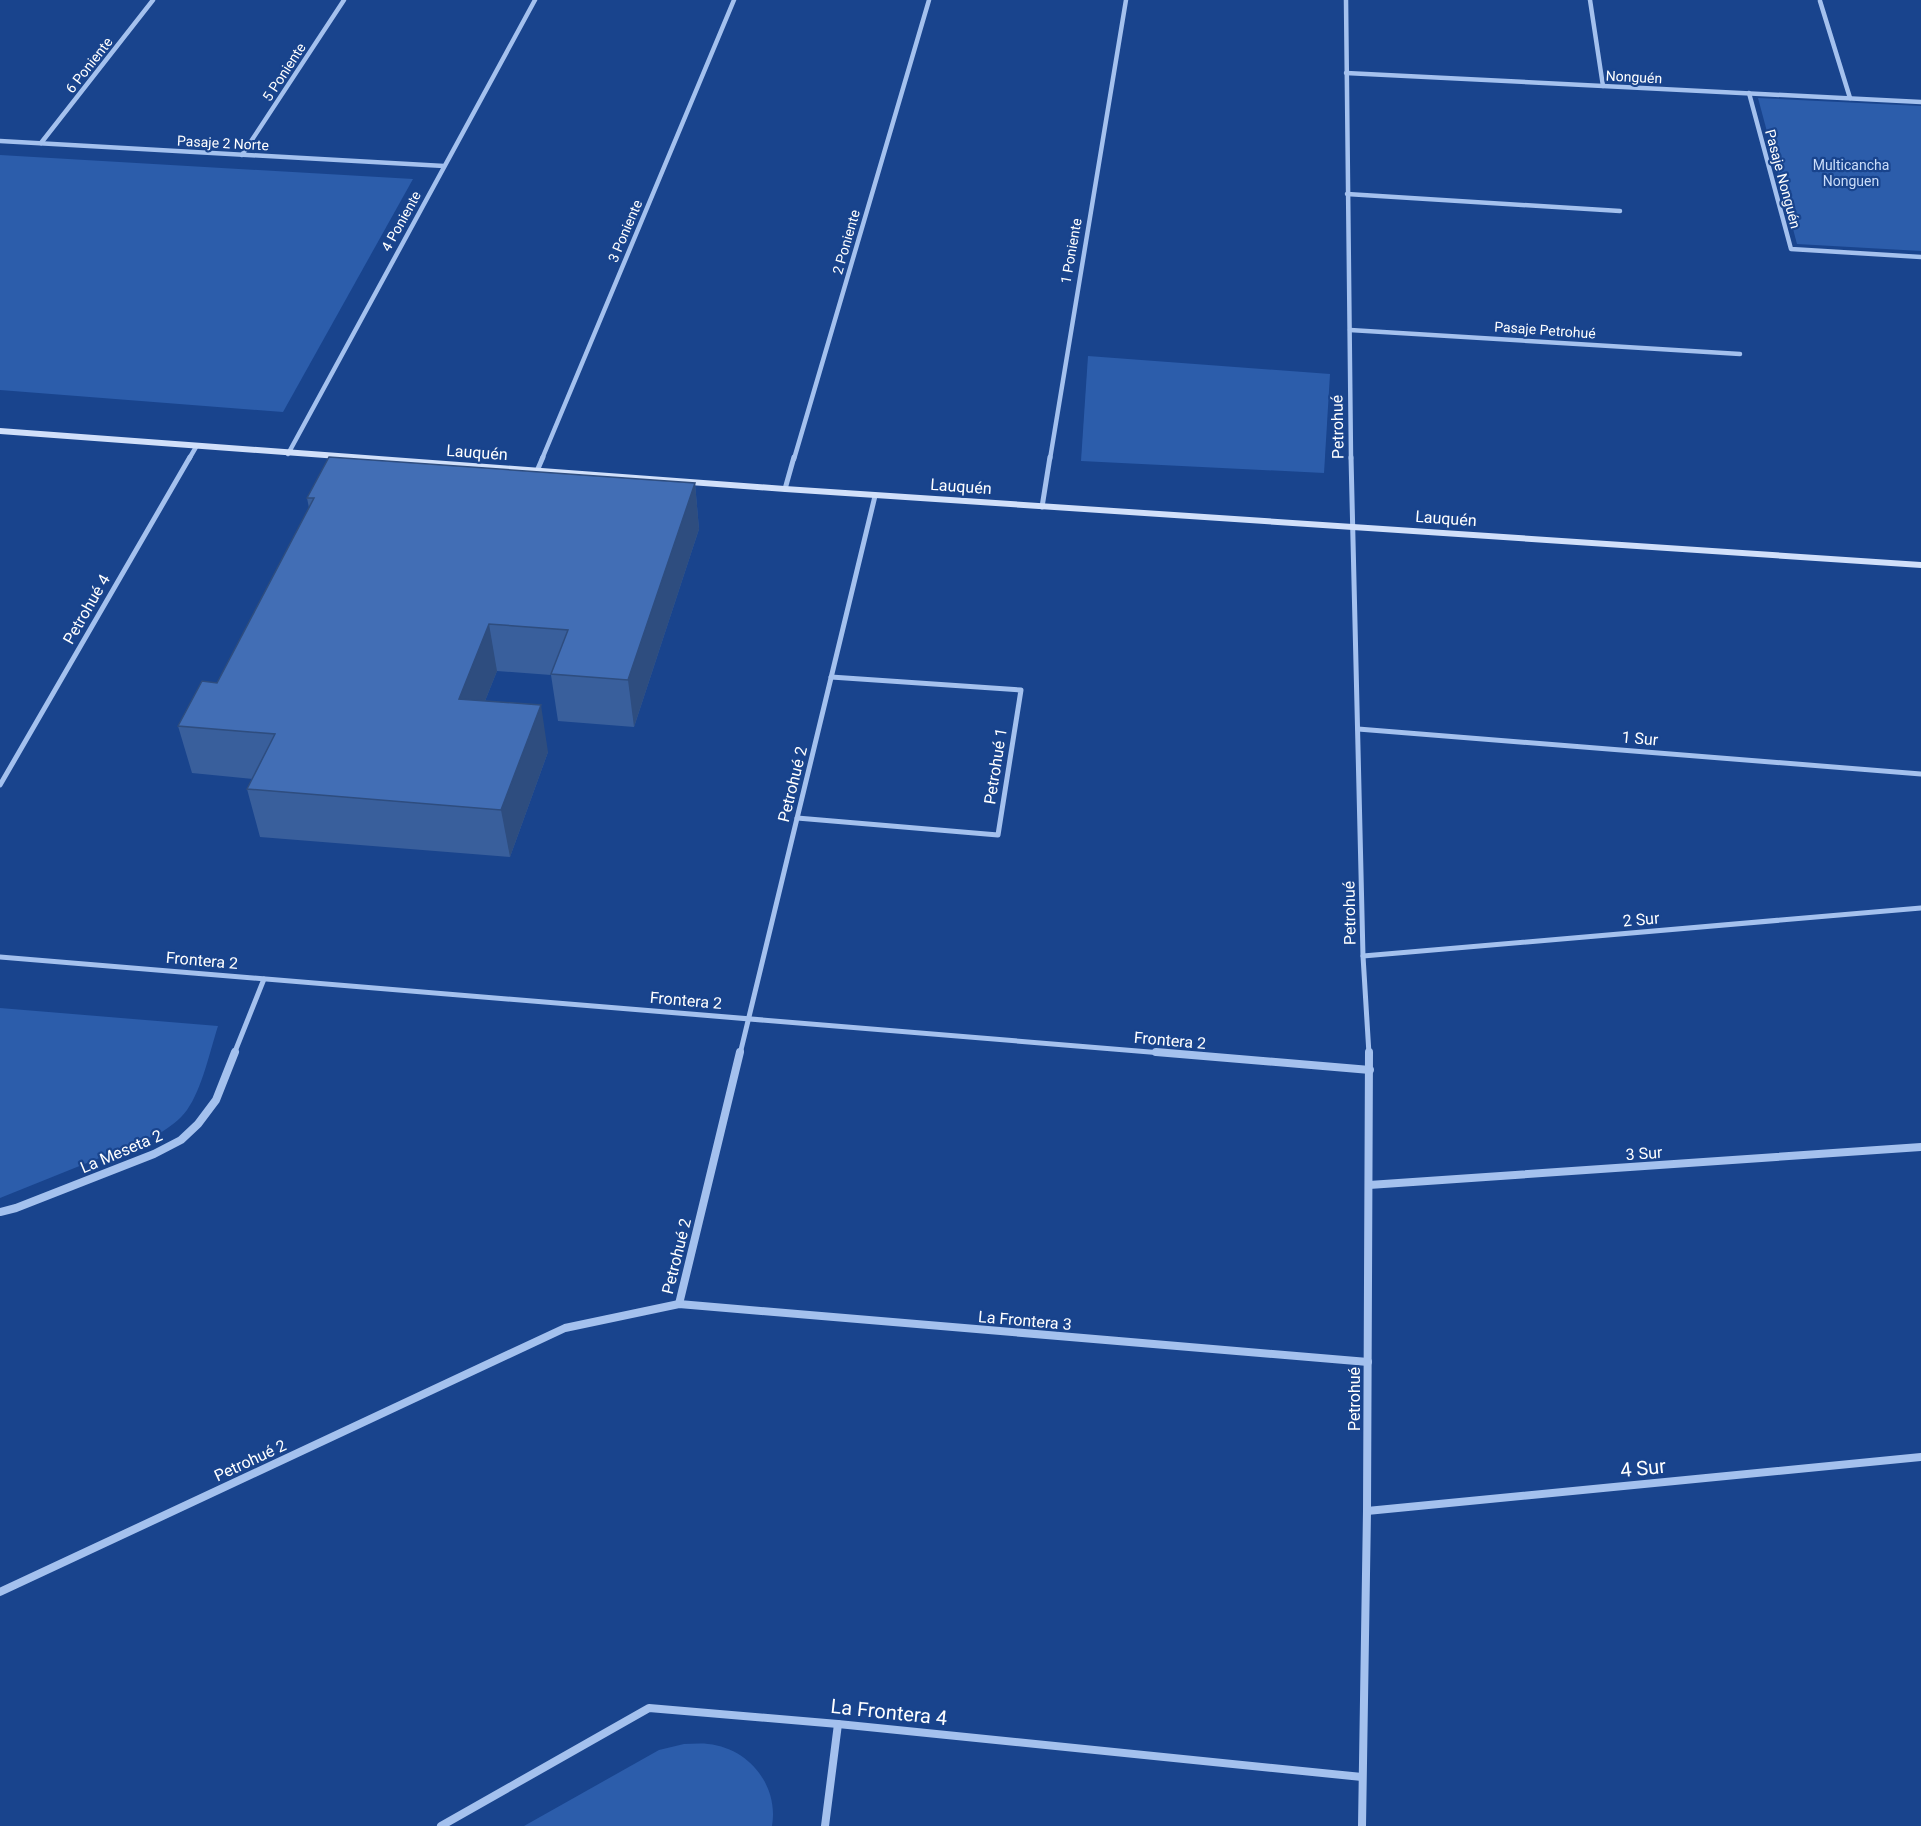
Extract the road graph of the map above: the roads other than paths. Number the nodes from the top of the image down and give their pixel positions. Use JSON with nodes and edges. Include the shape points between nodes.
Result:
{"nodes":[{"id":1,"x":153,"y":0,"type":"edge"},
{"id":2,"x":344,"y":0,"type":"edge"},
{"id":3,"x":535,"y":0,"type":"edge"},
{"id":4,"x":734,"y":0,"type":"edge"},
{"id":5,"x":929,"y":0,"type":"edge"},
{"id":6,"x":1126,"y":0,"type":"edge"},
{"id":7,"x":1347,"y":0,"type":"edge"},
{"id":8,"x":1590,"y":0,"type":"edge"},
{"id":9,"x":1820,"y":1,"type":"edge"},
{"id":10,"x":1346,"y":72,"type":"junction"},
{"id":11,"x":1603,"y":86,"type":"junction"},
{"id":12,"x":1749,"y":93,"type":"junction"},
{"id":13,"x":1850,"y":98,"type":"junction"},
{"id":14,"x":1921,"y":102,"type":"edge"},
{"id":15,"x":0,"y":141,"type":"edge"},
{"id":16,"x":41,"y":143,"type":"junction"},
{"id":17,"x":242,"y":155,"type":"junction"},
{"id":18,"x":444,"y":166,"type":"junction"},
{"id":19,"x":1347,"y":194,"type":"junction"},
{"id":20,"x":1620,"y":211,"type":"dead end"},
{"id":21,"x":1921,"y":257,"type":"edge"},
{"id":22,"x":1350,"y":330,"type":"junction"},
{"id":23,"x":1740,"y":354,"type":"dead end"},
{"id":24,"x":0,"y":431,"type":"edge"},
{"id":25,"x":196,"y":447,"type":"junction"},
{"id":26,"x":288,"y":453,"type":"junction"},
{"id":27,"x":537,"y":471,"type":"junction"},
{"id":28,"x":785,"y":489,"type":"junction"},
{"id":29,"x":875,"y":495,"type":"junction"},
{"id":30,"x":1042,"y":507,"type":"junction"},
{"id":31,"x":1354,"y":527,"type":"junction"},
{"id":32,"x":1921,"y":565,"type":"edge"},
{"id":33,"x":831,"y":677,"type":"junction"},
{"id":34,"x":1358,"y":729,"type":"junction"},
{"id":35,"x":1921,"y":774,"type":"edge"},
{"id":36,"x":0,"y":785,"type":"edge"},
{"id":37,"x":797,"y":818,"type":"junction"},
{"id":38,"x":1921,"y":908,"type":"edge"},
{"id":39,"x":1363,"y":956,"type":"junction"},
{"id":40,"x":0,"y":957,"type":"edge"},
{"id":41,"x":264,"y":979,"type":"junction"},
{"id":42,"x":749,"y":1019,"type":"junction"},
{"id":43,"x":1370,"y":1070,"type":"junction"},
{"id":44,"x":1921,"y":1147,"type":"edge"},
{"id":45,"x":1370,"y":1185,"type":"junction"},
{"id":46,"x":0,"y":1212,"type":"edge"},
{"id":47,"x":679,"y":1304,"type":"junction"},
{"id":48,"x":1368,"y":1362,"type":"junction"},
{"id":49,"x":1921,"y":1457,"type":"edge"},
{"id":50,"x":1367,"y":1511,"type":"junction"},
{"id":51,"x":0,"y":1592,"type":"edge"},
{"id":52,"x":838,"y":1724,"type":"junction"},
{"id":53,"x":1362,"y":1777,"type":"junction"},
{"id":54,"x":441,"y":1826,"type":"edge"},
{"id":55,"x":825,"y":1826,"type":"edge"},
{"id":56,"x":1362,"y":1826,"type":"edge"}],
"edges":[{"from":1,"to":16,"type":"street","name":"6 Poniente"},
{"from":2,"to":17,"type":"street","name":"5 Poniente"},
{"from":3,"to":18,"type":"street","name":"4 Poniente"},
{"from":4,"to":27,"type":"street","name":"3 Poniente"},
{"from":5,"to":28,"type":"street","name":"2 Poniente"},
{"from":6,"to":30,"type":"street","name":"1 Poniente"},
{"from":7,"to":10,"type":"street","name":"Petrohué"},
{"from":8,"to":11,"type":"street"},
{"from":9,"to":13,"type":"street"},
{"from":10,"to":11,"type":"street","name":"Nonguén"},
{"from":10,"to":19,"type":"street","name":"Petrohué"},
{"from":11,"to":12,"type":"street","name":"Nonguén"},
{"from":12,"to":13,"type":"street","name":"Nonguén"},
{"from":12,"to":21,"type":"street","name":"Pasaje Nonguén","via":[[1791,249]]},
{"from":13,"to":14,"type":"street","name":"Nonguén"},
{"from":15,"to":16,"type":"street","name":"Pasaje 2 Norte"},
{"from":16,"to":17,"type":"street","name":"Pasaje 2 Norte"},
{"from":17,"to":18,"type":"street","name":"Pasaje 2 Norte"},
{"from":18,"to":26,"type":"street","name":"4 Poniente"},
{"from":19,"to":20,"type":"street"},
{"from":19,"to":22,"type":"street","name":"Petrohué"},
{"from":22,"to":23,"type":"street","name":"Pasaje Petrohué"},
{"from":22,"to":31,"type":"street","name":"Petrohué"},
{"from":24,"to":25,"type":"street","name":"Lauquén"},
{"from":25,"to":26,"type":"street","name":"Lauquén"},
{"from":25,"to":36,"type":"street","name":"Petrohué 4"},
{"from":26,"to":27,"type":"street","name":"Lauquén"},
{"from":27,"to":28,"type":"street","name":"Lauquén"},
{"from":28,"to":29,"type":"street","name":"Lauquén"},
{"from":29,"to":30,"type":"street","name":"Lauquén"},
{"from":29,"to":33,"type":"street","name":"Petrohué 2"},
{"from":30,"to":31,"type":"street","name":"Lauquén"},
{"from":31,"to":32,"type":"street","name":"Lauquén"},
{"from":31,"to":34,"type":"street","name":"Petrohué"},
{"from":33,"to":37,"type":"street","name":"Petrohué 2"},
{"from":33,"to":37,"type":"street","name":"Petrohué 1","via":[[1021,690],[998,835]]},
{"from":34,"to":35,"type":"street","name":"1 Sur"},
{"from":34,"to":39,"type":"street","name":"Petrohué"},
{"from":37,"to":42,"type":"street","name":"Petrohué 2"},
{"from":38,"to":39,"type":"street","name":"2 Sur"},
{"from":39,"to":43,"type":"street","name":"Petrohué"},
{"from":40,"to":41,"type":"street","name":"Frontera 2"},
{"from":41,"to":42,"type":"street","name":"Frontera 2"},
{"from":41,"to":46,"type":"street","name":"La Meseta 2","via":[[216,1100],[181,1140],[154,1154]]},
{"from":42,"to":43,"type":"street","name":"Frontera 2"},
{"from":42,"to":47,"type":"street","name":"Petrohué 2"},
{"from":43,"to":45,"type":"street","name":"Petrohué"},
{"from":44,"to":45,"type":"street","name":"3 Sur"},
{"from":45,"to":48,"type":"street","name":"Petrohué"},
{"from":47,"to":48,"type":"street","name":"La Frontera 3"},
{"from":47,"to":51,"type":"street","name":"Petrohué 2","via":[[565,1328]]},
{"from":48,"to":50,"type":"street","name":"Petrohué"},
{"from":49,"to":50,"type":"street","name":"4 Sur"},
{"from":50,"to":53,"type":"street","name":"Petrohué"},
{"from":52,"to":53,"type":"street","name":"La Frontera 4"},
{"from":52,"to":54,"type":"street","name":"La Frontera 4","via":[[649,1708]]},
{"from":52,"to":55,"type":"street"},
{"from":53,"to":56,"type":"street","name":"Petrohué"}]}
